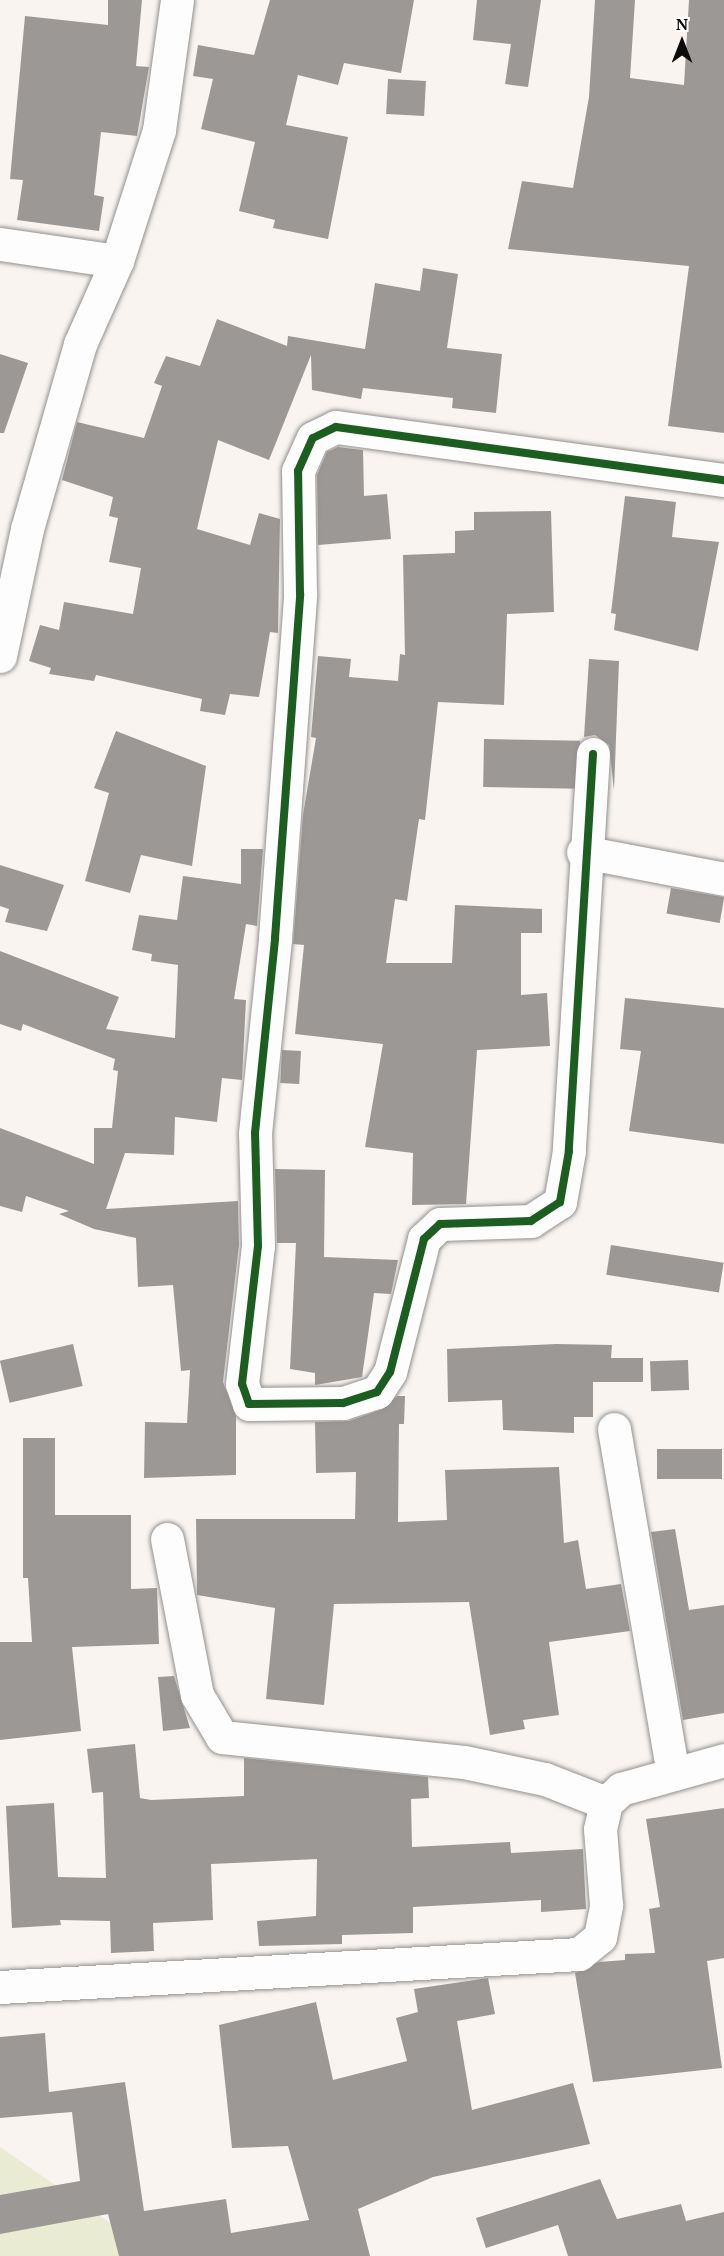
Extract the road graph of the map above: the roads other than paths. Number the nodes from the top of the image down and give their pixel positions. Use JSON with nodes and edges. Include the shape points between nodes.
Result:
{"nodes":[{"id":1,"x":177,"y":0,"type":"edge"},
{"id":2,"x":0,"y":244,"type":"edge"},
{"id":3,"x":117,"y":261,"type":"junction"},
{"id":4,"x":724,"y":480,"type":"edge"},
{"id":5,"x":0,"y":656,"type":"edge"},
{"id":6,"x":593,"y":754,"type":"dead end"},
{"id":7,"x":583,"y":852,"type":"junction"},
{"id":8,"x":724,"y":879,"type":"edge"},
{"id":9,"x":614,"y":1430,"type":"dead end"},
{"id":10,"x":166,"y":1539,"type":"dead end"},
{"id":11,"x":724,"y":1760,"type":"edge"},
{"id":12,"x":674,"y":1774,"type":"junction"},
{"id":13,"x":606,"y":1803,"type":"junction"},
{"id":14,"x":0,"y":1987,"type":"edge"}],
"edges":[{"from":1,"to":3,"type":"street","via":[[159,130]]},
{"from":2,"to":3,"type":"street"},
{"from":3,"to":5,"type":"street","via":[[80,344],[27,529]]},
{"from":4,"to":7,"type":"street","via":[[336,427],[313,438],[298,471],[300,594],[275,938],[255,1133],[258,1246],[242,1384],[249,1404],[343,1403],[377,1392],[390,1371],[423,1239],[440,1224],[531,1221],[560,1202],[569,1151]]},
{"from":6,"to":7,"type":"street"},
{"from":7,"to":8,"type":"street"},
{"from":9,"to":12,"type":"street"},
{"from":10,"to":13,"type":"street","via":[[197,1695],[222,1737],[464,1762],[545,1779]]},
{"from":11,"to":12,"type":"street"},
{"from":12,"to":13,"type":"street","via":[[621,1789]]},
{"from":13,"to":14,"type":"street","via":[[600,1829],[606,1905],[600,1937],[579,1954]]}]}
